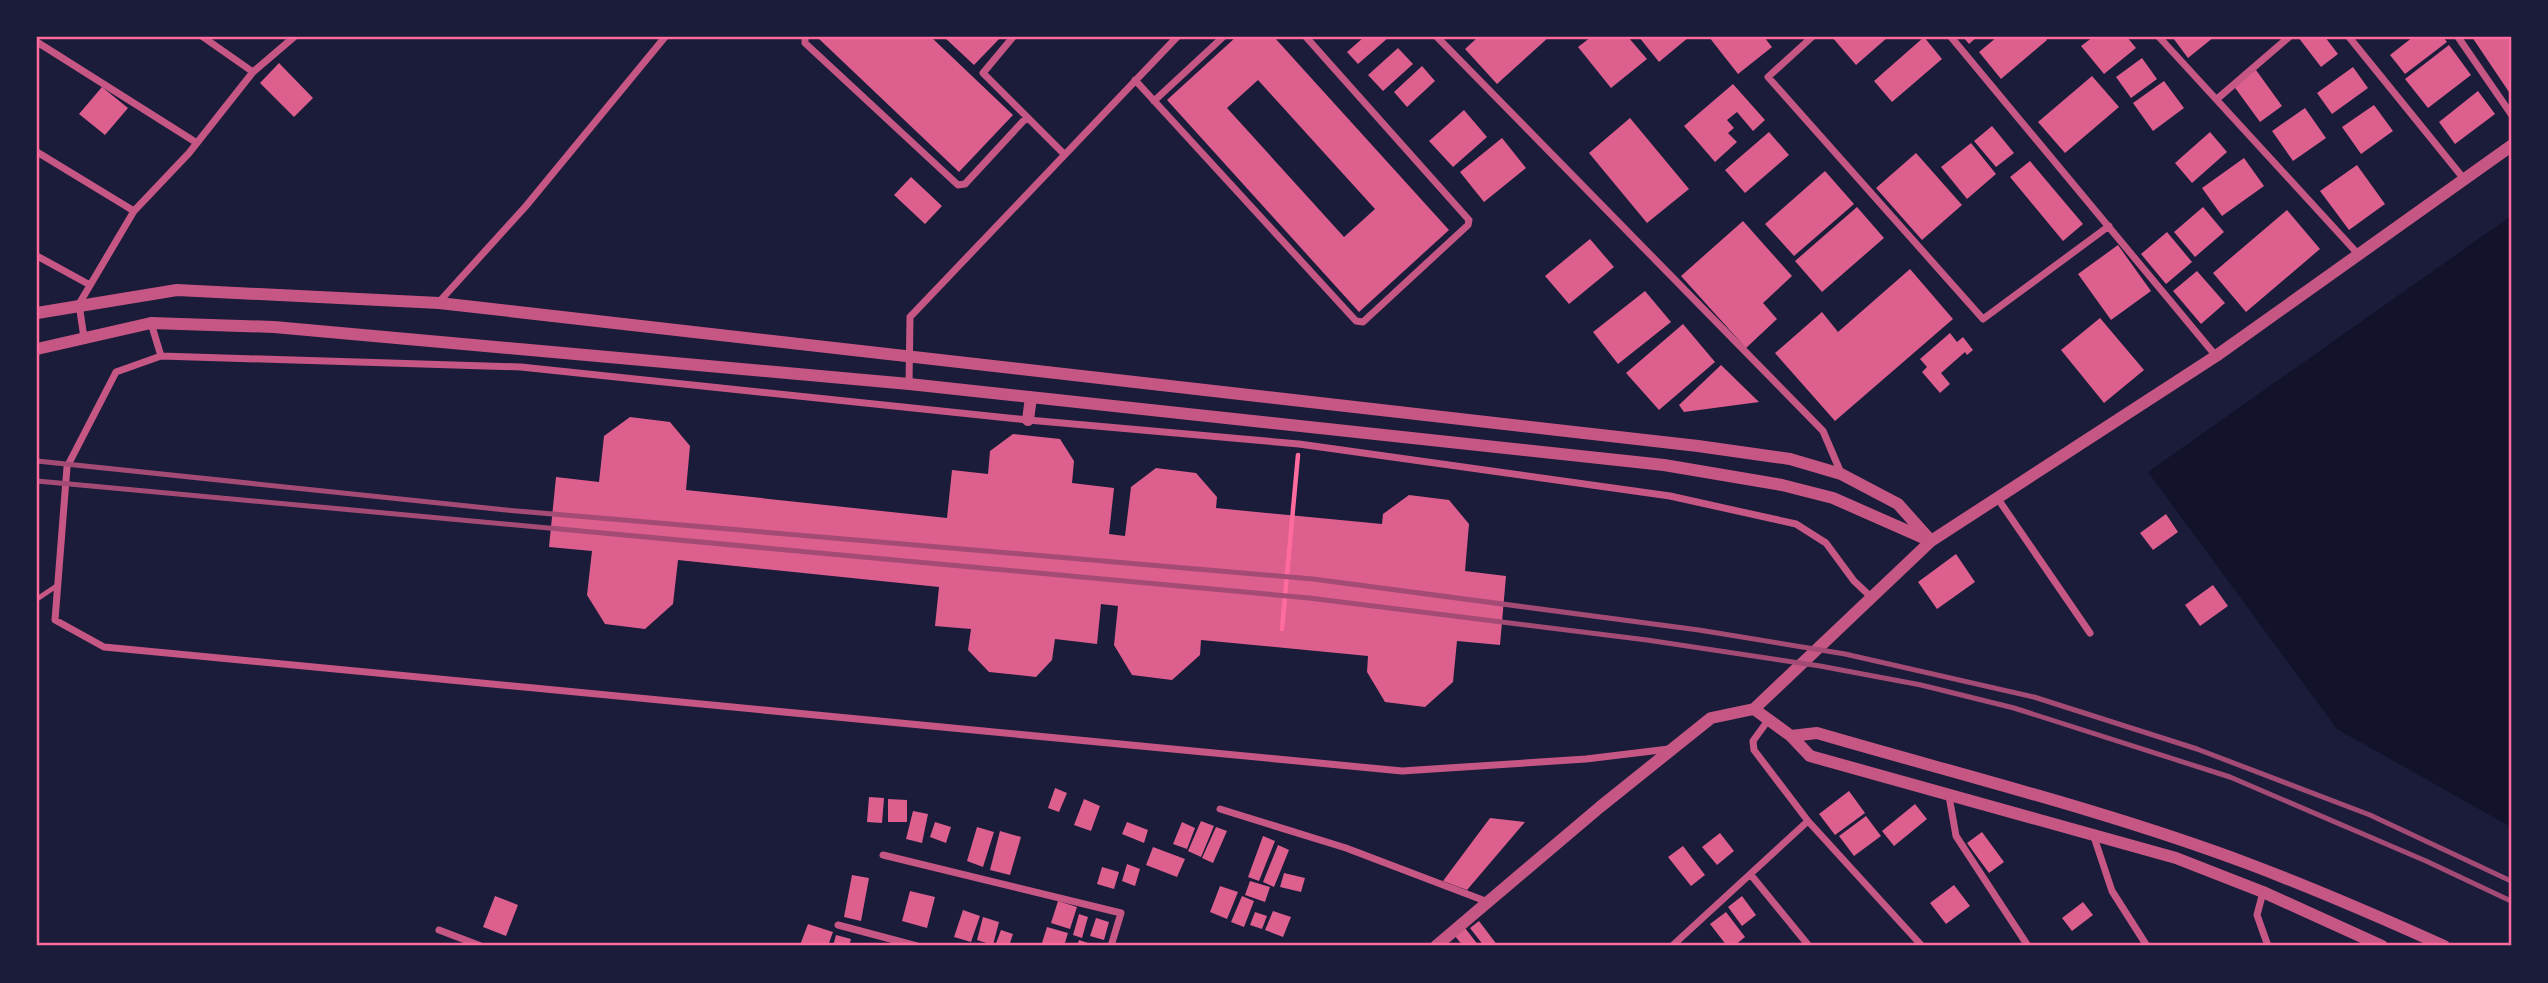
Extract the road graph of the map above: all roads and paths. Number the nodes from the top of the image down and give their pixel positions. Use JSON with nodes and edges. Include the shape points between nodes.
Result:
{"nodes":[{"id":1,"x":203,"y":37,"type":"edge"},
{"id":2,"x":294,"y":37,"type":"edge"},
{"id":3,"x":665,"y":37,"type":"edge"},
{"id":4,"x":805,"y":37,"type":"edge"},
{"id":5,"x":1013,"y":37,"type":"edge"},
{"id":6,"x":1177,"y":37,"type":"edge"},
{"id":7,"x":1223,"y":37,"type":"edge"},
{"id":8,"x":1306,"y":37,"type":"edge"},
{"id":9,"x":1437,"y":37,"type":"edge"},
{"id":10,"x":1812,"y":37,"type":"edge"},
{"id":11,"x":1951,"y":37,"type":"edge"},
{"id":12,"x":2159,"y":37,"type":"edge"},
{"id":13,"x":2289,"y":37,"type":"edge"},
{"id":14,"x":2348,"y":37,"type":"edge"},
{"id":15,"x":2458,"y":37,"type":"edge"},
{"id":16,"x":37,"y":42,"type":"edge"},
{"id":17,"x":253,"y":72,"type":"junction"},
{"id":18,"x":1135,"y":80,"type":"junction"},
{"id":19,"x":2217,"y":99,"type":"junction"},
{"id":20,"x":1154,"y":101,"type":"junction"},
{"id":21,"x":2511,"y":114,"type":"edge"},
{"id":22,"x":1027,"y":117,"type":"junction"},
{"id":23,"x":197,"y":143,"type":"junction"},
{"id":24,"x":2511,"y":146,"type":"edge"},
{"id":25,"x":37,"y":152,"type":"edge"},
{"id":26,"x":1064,"y":155,"type":"junction"},
{"id":27,"x":2464,"y":178,"type":"junction"},
{"id":28,"x":134,"y":211,"type":"junction"},
{"id":29,"x":2109,"y":226,"type":"junction"},
{"id":30,"x":37,"y":256,"type":"edge"},
{"id":31,"x":2360,"y":256,"type":"junction"},
{"id":32,"x":90,"y":285,"type":"junction"},
{"id":33,"x":439,"y":303,"type":"junction"},
{"id":34,"x":79,"y":304,"type":"junction"},
{"id":35,"x":37,"y":313,"type":"edge"},
{"id":36,"x":151,"y":323,"type":"junction"},
{"id":37,"x":84,"y":338,"type":"junction"},
{"id":38,"x":37,"y":349,"type":"edge"},
{"id":39,"x":911,"y":355,"type":"junction"},
{"id":40,"x":161,"y":356,"type":"junction"},
{"id":41,"x":2216,"y":356,"type":"junction"},
{"id":42,"x":909,"y":384,"type":"junction"},
{"id":43,"x":1031,"y":397,"type":"junction"},
{"id":44,"x":1028,"y":420,"type":"junction"},
{"id":45,"x":1299,"y":444,"type":"junction"},
{"id":46,"x":1841,"y":474,"type":"junction"},
{"id":47,"x":1998,"y":499,"type":"junction"},
{"id":48,"x":1931,"y":541,"type":"junction"},
{"id":49,"x":58,"y":585,"type":"junction"},
{"id":50,"x":1870,"y":596,"type":"junction"},
{"id":51,"x":37,"y":599,"type":"edge"},
{"id":52,"x":1282,"y":629,"type":"dead end"},
{"id":53,"x":2090,"y":633,"type":"dead end"},
{"id":54,"x":1754,"y":709,"type":"junction"},
{"id":55,"x":1769,"y":719,"type":"junction"},
{"id":56,"x":1791,"y":736,"type":"junction"},
{"id":57,"x":1670,"y":749,"type":"junction"},
{"id":58,"x":1949,"y":796,"type":"junction"},
{"id":59,"x":1220,"y":809,"type":"dead end"},
{"id":60,"x":1808,"y":821,"type":"junction"},
{"id":61,"x":2092,"y":833,"type":"junction"},
{"id":62,"x":883,"y":855,"type":"dead end"},
{"id":63,"x":1751,"y":875,"type":"junction"},
{"id":64,"x":2263,"y":892,"type":"junction"},
{"id":65,"x":1489,"y":902,"type":"junction"},
{"id":66,"x":838,"y":925,"type":"dead end"},
{"id":67,"x":439,"y":930,"type":"dead end"},
{"id":68,"x":1803,"y":939,"type":"junction"},
{"id":69,"x":481,"y":946,"type":"edge"},
{"id":70,"x":917,"y":946,"type":"edge"},
{"id":71,"x":1111,"y":946,"type":"edge"},
{"id":72,"x":1436,"y":946,"type":"edge"},
{"id":73,"x":1672,"y":946,"type":"edge"},
{"id":74,"x":1798,"y":946,"type":"edge"},
{"id":75,"x":1810,"y":946,"type":"edge"},
{"id":76,"x":1922,"y":946,"type":"edge"},
{"id":77,"x":2028,"y":946,"type":"edge"},
{"id":78,"x":2147,"y":946,"type":"edge"},
{"id":79,"x":2268,"y":946,"type":"edge"},
{"id":80,"x":2382,"y":946,"type":"edge"},
{"id":81,"x":2444,"y":946,"type":"edge"}],
"edges":[{"from":1,"to":17,"type":"street"},
{"from":2,"to":17,"type":"street"},
{"from":3,"to":33,"type":"street"},
{"from":4,"to":22,"type":"street","via":[[805,43],[958,185],[965,184]]},
{"from":5,"to":22,"type":"street","via":[[983,73]]},
{"from":6,"to":18,"type":"street"},
{"from":7,"to":20,"type":"street"},
{"from":8,"to":20,"type":"street","via":[[1469,220],[1363,322],[1356,321]]},
{"from":9,"to":46,"type":"street","via":[[1823,431]]},
{"from":10,"to":29,"type":"street","via":[[1768,77],[1983,319]]},
{"from":11,"to":29,"type":"street"},
{"from":12,"to":19,"type":"street"},
{"from":13,"to":19,"type":"street"},
{"from":14,"to":27,"type":"street"},
{"from":15,"to":21,"type":"street"},
{"from":16,"to":23,"type":"street"},
{"from":17,"to":23,"type":"street"},
{"from":18,"to":20,"type":"street"},
{"from":18,"to":26,"type":"street"},
{"from":19,"to":31,"type":"street"},
{"from":22,"to":26,"type":"street"},
{"from":23,"to":28,"type":"street"},
{"from":24,"to":27,"type":"street"},
{"from":25,"to":28,"type":"street"},
{"from":26,"to":39,"type":"street","via":[[910,317]]},
{"from":27,"to":31,"type":"street"},
{"from":28,"to":32,"type":"street"},
{"from":29,"to":41,"type":"street"},
{"from":30,"to":32,"type":"street"},
{"from":31,"to":41,"type":"street"},
{"from":32,"to":34,"type":"street"},
{"from":33,"to":34,"type":"street","via":[[177,290]]},
{"from":33,"to":39,"type":"street"},
{"from":34,"to":35,"type":"street"},
{"from":34,"to":37,"type":"street"},
{"from":36,"to":37,"type":"street"},
{"from":36,"to":40,"type":"street"},
{"from":36,"to":42,"type":"street","via":[[274,327]]},
{"from":37,"to":38,"type":"street"},
{"from":39,"to":42,"type":"street"},
{"from":39,"to":46,"type":"street","via":[[1698,446],[1790,459]]},
{"from":40,"to":44,"type":"street","via":[[521,368]]},
{"from":40,"to":49,"type":"street","via":[[116,372],[67,467]]},
{"from":41,"to":47,"type":"street"},
{"from":42,"to":43,"type":"street"},
{"from":43,"to":44,"type":"street"},
{"from":43,"to":48,"type":"street","via":[[1664,465],[1833,498]]},
{"from":44,"to":45,"type":"street"},
{"from":45,"to":50,"type":"street","via":[[1670,496],[1796,524],[1826,543]]},
{"from":45,"to":52,"type":"path"},
{"from":46,"to":48,"type":"street","via":[[1898,504]]},
{"from":47,"to":48,"type":"street"},
{"from":47,"to":53,"type":"street"},
{"from":48,"to":50,"type":"street"},
{"from":49,"to":51,"type":"lane"},
{"from":49,"to":57,"type":"street","via":[[55,620],[104,646],[1402,771]]},
{"from":50,"to":54,"type":"street"},
{"from":54,"to":55,"type":"street"},
{"from":54,"to":57,"type":"street","via":[[1711,718]]},
{"from":55,"to":56,"type":"street"},
{"from":55,"to":60,"type":"street","via":[[1753,741],[1754,750]]},
{"from":56,"to":58,"type":"street","via":[[1810,756]]},
{"from":56,"to":81,"type":"street","via":[[1817,733],[2106,817],[2246,863]]},
{"from":57,"to":65,"type":"street"},
{"from":58,"to":61,"type":"street"},
{"from":58,"to":77,"type":"street","via":[[1956,836]]},
{"from":59,"to":65,"type":"street","via":[[1346,848]]},
{"from":60,"to":63,"type":"street"},
{"from":60,"to":76,"type":"street"},
{"from":61,"to":64,"type":"street","via":[[2176,858]]},
{"from":61,"to":78,"type":"street","via":[[2112,891]]},
{"from":62,"to":71,"type":"street","via":[[1121,914]]},
{"from":63,"to":68,"type":"street"},
{"from":63,"to":73,"type":"street"},
{"from":64,"to":79,"type":"street","via":[[2257,915]]},
{"from":64,"to":80,"type":"street"},
{"from":65,"to":72,"type":"street"},
{"from":66,"to":70,"type":"street"},
{"from":67,"to":69,"type":"street"},
{"from":68,"to":74,"type":"street"},
{"from":68,"to":75,"type":"street"}]}
